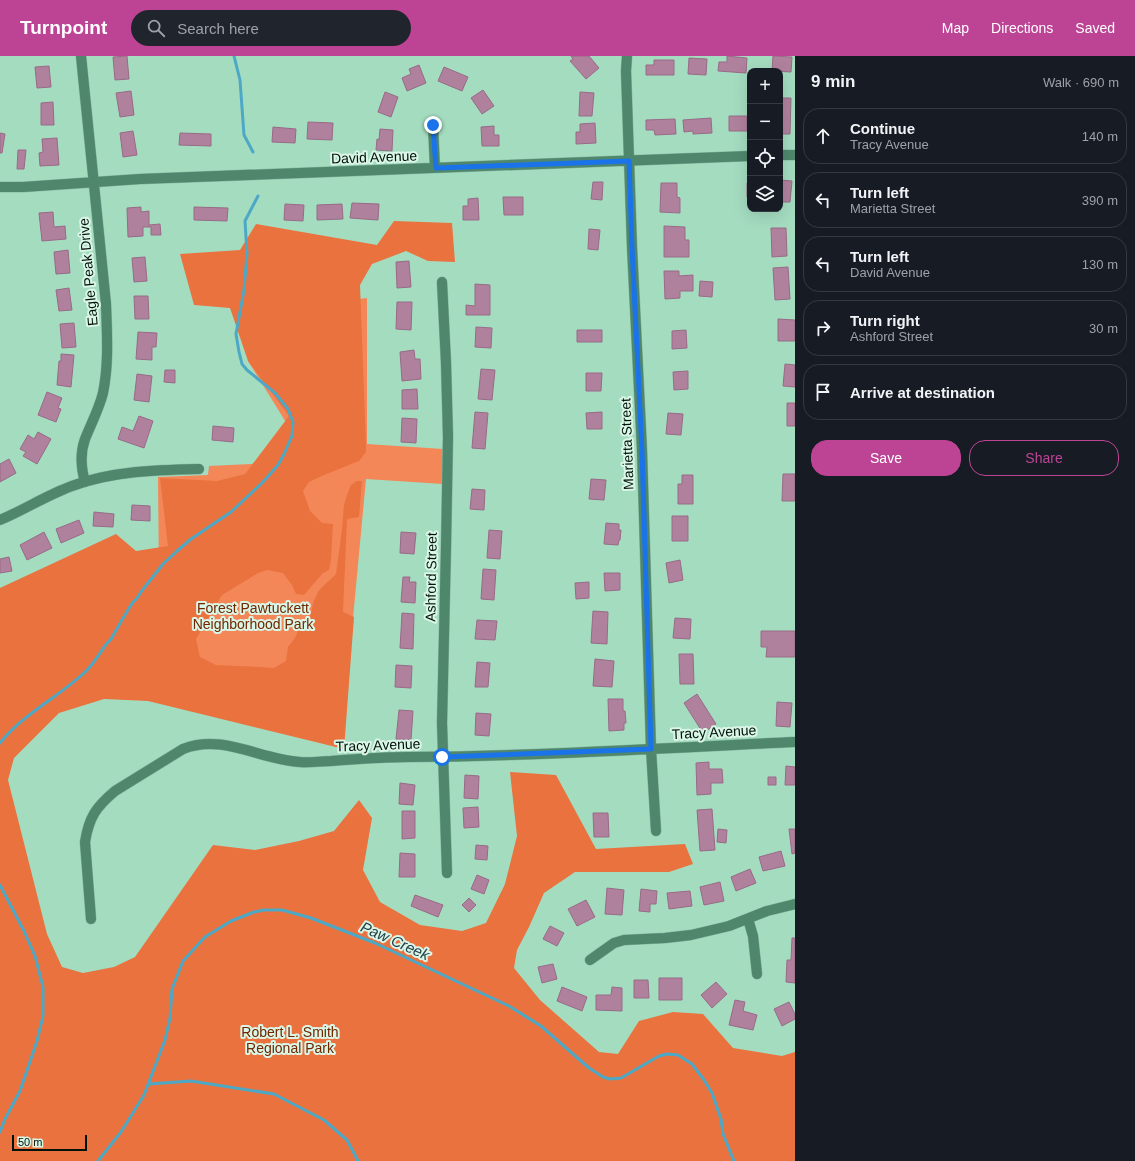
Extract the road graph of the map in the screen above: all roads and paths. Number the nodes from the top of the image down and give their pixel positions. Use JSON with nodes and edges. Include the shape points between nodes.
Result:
{"nodes":[{"id":1,"x":81,"y":56,"type":"edge"},
{"id":2,"x":627,"y":56,"type":"edge"},
{"id":3,"x":433,"y":125,"type":"dead end"},
{"id":4,"x":783,"y":155,"type":"edge"},
{"id":5,"x":795,"y":155,"type":"edge"},
{"id":6,"x":747,"y":156,"type":"edge"},
{"id":7,"x":629,"y":161,"type":"junction"},
{"id":8,"x":436,"y":168,"type":"junction"},
{"id":9,"x":94,"y":182,"type":"junction"},
{"id":10,"x":0,"y":187,"type":"edge"},
{"id":11,"x":442,"y":282,"type":"dead end"},
{"id":12,"x":199,"y":469,"type":"dead end"},
{"id":13,"x":85,"y":482,"type":"junction"},
{"id":14,"x":0,"y":520,"type":"edge"},
{"id":15,"x":795,"y":742,"type":"edge"},
{"id":16,"x":651,"y":749,"type":"junction"},
{"id":17,"x":442,"y":757,"type":"junction"},
{"id":18,"x":656,"y":831,"type":"dead end"},
{"id":19,"x":447,"y":873,"type":"dead end"},
{"id":20,"x":795,"y":904,"type":"edge"},
{"id":21,"x":91,"y":919,"type":"dead end"},
{"id":22,"x":748,"y":919,"type":"junction"},
{"id":23,"x":590,"y":960,"type":"dead end"},
{"id":24,"x":757,"y":974,"type":"dead end"}],
"edges":[{"from":1,"to":9,"type":"street","name":"Eagle Peak Drive"},
{"from":2,"to":7,"type":"street","name":"Marietta Street"},
{"from":3,"to":8,"type":"street"},
{"from":4,"to":5,"type":"street"},
{"from":6,"to":7,"type":"street","name":"David Avenue"},
{"from":7,"to":8,"type":"street","name":"David Avenue"},
{"from":7,"to":16,"type":"street","name":"Marietta Street","via":[[642,450]]},
{"from":8,"to":9,"type":"street","name":"David Avenue"},
{"from":9,"to":10,"type":"street","name":"David Avenue"},
{"from":9,"to":13,"type":"street","name":"Eagle Peak Drive","via":[[106,304],[108,358],[102,395],[83,446],[81,459]]},
{"from":11,"to":17,"type":"street","name":"Ashford Street","via":[[448,437]]},
{"from":12,"to":13,"type":"street","via":[[126,473]]},
{"from":13,"to":14,"type":"street"},
{"from":15,"to":16,"type":"street","name":"Tracy Avenue"},
{"from":16,"to":17,"type":"street","name":"Tracy Avenue"},
{"from":16,"to":18,"type":"street","name":"Marietta Street"},
{"from":17,"to":19,"type":"street","name":"Ashford Street"},
{"from":17,"to":21,"type":"street","name":"Tracy Avenue","via":[[301,762],[215,743],[183,749],[115,791],[106,798],[90,820],[85,842]]},
{"from":20,"to":22,"type":"street"},
{"from":22,"to":23,"type":"street","via":[[691,935],[624,940],[614,943]]},
{"from":22,"to":24,"type":"street","via":[[753,936]]}]}
